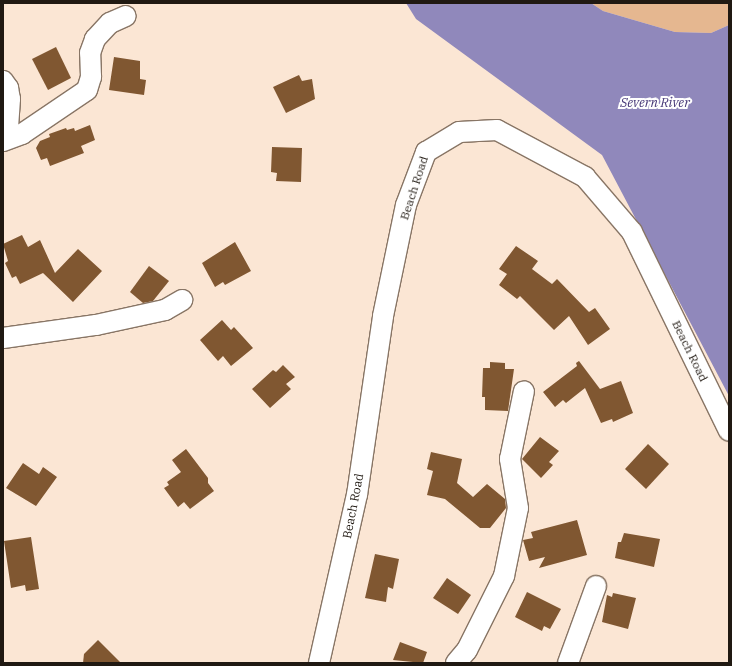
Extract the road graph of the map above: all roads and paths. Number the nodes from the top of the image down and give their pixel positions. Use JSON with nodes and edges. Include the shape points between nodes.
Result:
{"nodes":[{"id":1,"x":126,"y":16,"type":"dead end"},
{"id":2,"x":3,"y":81,"type":"edge"},
{"id":3,"x":5,"y":136,"type":"edge"},
{"id":4,"x":182,"y":300,"type":"dead end"},
{"id":5,"x":3,"y":338,"type":"edge"},
{"id":6,"x":524,"y":391,"type":"dead end"},
{"id":7,"x":729,"y":431,"type":"edge"},
{"id":8,"x":596,"y":586,"type":"dead end"},
{"id":9,"x":319,"y":663,"type":"edge"},
{"id":10,"x":456,"y":663,"type":"edge"},
{"id":11,"x":568,"y":663,"type":"edge"}],
"edges":[{"from":1,"to":3,"type":"street","via":[[110,23],[95,39],[90,53],[91,77],[87,90],[22,134]]},
{"from":2,"to":3,"type":"street","via":[[8,88],[10,99]]},
{"from":4,"to":5,"type":"street","via":[[165,310],[96,325]]},
{"from":6,"to":10,"type":"street","via":[[510,459],[518,508],[504,576],[467,650]]},
{"from":7,"to":9,"type":"street","name":"Beach Road","via":[[632,232],[585,177],[497,130],[459,132],[426,152],[406,205],[383,316],[356,495]]},
{"from":8,"to":11,"type":"street"}]}
